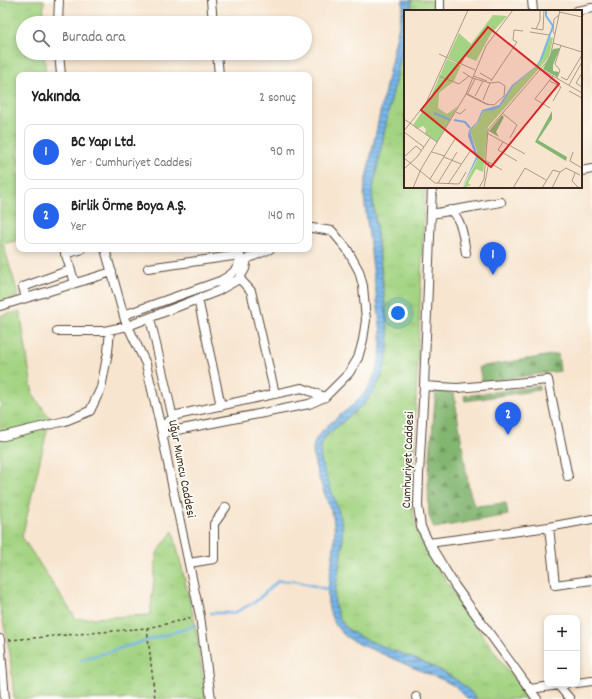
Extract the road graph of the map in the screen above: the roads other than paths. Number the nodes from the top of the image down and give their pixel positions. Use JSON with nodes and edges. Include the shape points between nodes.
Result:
{"nodes":[{"id":1,"x":59,"y":0,"type":"edge"},
{"id":2,"x":211,"y":0,"type":"edge"},
{"id":3,"x":532,"y":0,"type":"edge"},
{"id":4,"x":592,"y":8,"type":"edge"},
{"id":5,"x":533,"y":10,"type":"edge"},
{"id":6,"x":582,"y":10,"type":"edge"},
{"id":7,"x":58,"y":16,"type":"edge"},
{"id":8,"x":212,"y":16,"type":"edge"},
{"id":9,"x":60,"y":60,"type":"edge"},
{"id":10,"x":218,"y":60,"type":"edge"},
{"id":11,"x":61,"y":72,"type":"edge"},
{"id":12,"x":219,"y":72,"type":"edge"},
{"id":13,"x":592,"y":169,"type":"edge"},
{"id":14,"x":582,"y":171,"type":"edge"},
{"id":15,"x":432,"y":188,"type":"edge"},
{"id":16,"x":501,"y":202,"type":"dead end"},
{"id":17,"x":450,"y":210,"type":"junction"},
{"id":18,"x":431,"y":214,"type":"junction"},
{"id":19,"x":312,"y":228,"type":"edge"},
{"id":20,"x":65,"y":252,"type":"edge"},
{"id":21,"x":106,"y":252,"type":"edge"},
{"id":22,"x":240,"y":252,"type":"edge"},
{"id":23,"x":263,"y":252,"type":"edge"},
{"id":24,"x":466,"y":253,"type":"dead end"},
{"id":25,"x":148,"y":268,"type":"dead end"},
{"id":26,"x":70,"y":270,"type":"junction"},
{"id":27,"x":112,"y":272,"type":"junction"},
{"id":28,"x":240,"y":278,"type":"junction"},
{"id":29,"x":75,"y":283,"type":"junction"},
{"id":30,"x":26,"y":298,"type":"junction"},
{"id":31,"x":198,"y":299,"type":"junction"},
{"id":32,"x":0,"y":306,"type":"edge"},
{"id":33,"x":124,"y":315,"type":"junction"},
{"id":34,"x":150,"y":318,"type":"junction"},
{"id":35,"x":128,"y":326,"type":"junction"},
{"id":36,"x":110,"y":330,"type":"junction"},
{"id":37,"x":57,"y":331,"type":"dead end"},
{"id":38,"x":424,"y":386,"type":"junction"},
{"id":39,"x":275,"y":394,"type":"junction"},
{"id":40,"x":325,"y":397,"type":"junction"},
{"id":41,"x":221,"y":406,"type":"junction"},
{"id":42,"x":173,"y":418,"type":"junction"},
{"id":43,"x":162,"y":430,"type":"junction"},
{"id":44,"x":0,"y":437,"type":"edge"},
{"id":45,"x":568,"y":477,"type":"dead end"},
{"id":46,"x":226,"y":507,"type":"dead end"},
{"id":47,"x":592,"y":519,"type":"edge"},
{"id":48,"x":549,"y":527,"type":"junction"},
{"id":49,"x":429,"y":543,"type":"junction"},
{"id":50,"x":189,"y":563,"type":"junction"},
{"id":51,"x":592,"y":580,"type":"edge"},
{"id":52,"x":0,"y":640,"type":"edge"},
{"id":53,"x":592,"y":680,"type":"edge"},
{"id":54,"x":580,"y":682,"type":"edge"},
{"id":55,"x":544,"y":687,"type":"edge"},
{"id":56,"x":564,"y":687,"type":"edge"},
{"id":57,"x":530,"y":689,"type":"junction"},
{"id":58,"x":5,"y":699,"type":"edge"},
{"id":59,"x":211,"y":699,"type":"edge"},
{"id":60,"x":537,"y":699,"type":"edge"},
{"id":61,"x":570,"y":699,"type":"edge"}],
"edges":[{"from":1,"to":7,"type":"street"},
{"from":2,"to":8,"type":"street"},
{"from":3,"to":5,"type":"street"},
{"from":4,"to":6,"type":"street"},
{"from":9,"to":11,"type":"street"},
{"from":10,"to":12,"type":"street"},
{"from":13,"to":14,"type":"street"},
{"from":15,"to":18,"type":"street","name":"Cumhuriyet Caddesi"},
{"from":16,"to":17,"type":"street"},
{"from":17,"to":18,"type":"street"},
{"from":17,"to":24,"type":"street","via":[[461,224]]},
{"from":18,"to":38,"type":"street","name":"Cumhuriyet Caddesi"},
{"from":19,"to":40,"type":"street","via":[[332,232],[340,240],[359,271],[365,306],[366,320],[358,358],[349,373]]},
{"from":20,"to":26,"type":"street"},
{"from":21,"to":27,"type":"street","name":"Uğur Mumcu Caddesi"},
{"from":22,"to":25,"type":"street"},
{"from":22,"to":33,"type":"street","via":[[234,273],[220,282]]},
{"from":23,"to":28,"type":"street","via":[[247,259]]},
{"from":26,"to":29,"type":"street"},
{"from":26,"to":30,"type":"street","via":[[23,287]]},
{"from":27,"to":29,"type":"street"},
{"from":27,"to":33,"type":"street","name":"Uğur Mumcu Caddesi"},
{"from":28,"to":31,"type":"street"},
{"from":28,"to":39,"type":"street","via":[[251,291]]},
{"from":29,"to":30,"type":"street"},
{"from":30,"to":32,"type":"street"},
{"from":31,"to":34,"type":"street"},
{"from":31,"to":41,"type":"street"},
{"from":33,"to":35,"type":"street","name":"Uğur Mumcu Caddesi"},
{"from":34,"to":35,"type":"street"},
{"from":34,"to":42,"type":"street"},
{"from":35,"to":36,"type":"street"},
{"from":35,"to":43,"type":"street","name":"Uğur Mumcu Caddesi","via":[[146,364]]},
{"from":36,"to":37,"type":"street"},
{"from":36,"to":44,"type":"street","via":[[101,388],[90,411],[65,421]]},
{"from":38,"to":45,"type":"street","via":[[457,388],[548,380]]},
{"from":38,"to":49,"type":"street","name":"Cumhuriyet Caddesi","via":[[418,506],[421,527]]},
{"from":39,"to":40,"type":"street","via":[[302,388]]},
{"from":39,"to":41,"type":"street"},
{"from":40,"to":43,"type":"street","via":[[309,404]]},
{"from":41,"to":42,"type":"street"},
{"from":42,"to":43,"type":"street"},
{"from":43,"to":50,"type":"street","name":"Uğur Mumcu Caddesi"},
{"from":46,"to":50,"type":"street","via":[[214,524],[214,559]]},
{"from":47,"to":48,"type":"street"},
{"from":48,"to":49,"type":"street"},
{"from":48,"to":51,"type":"street","via":[[555,585]]},
{"from":49,"to":57,"type":"street","name":"Cumhuriyet Caddesi","via":[[455,586]]},
{"from":50,"to":59,"type":"street","name":"Uğur Mumcu Caddesi","via":[[200,616]]},
{"from":52,"to":58,"type":"street"},
{"from":53,"to":54,"type":"street"},
{"from":55,"to":57,"type":"street"},
{"from":56,"to":61,"type":"street"},
{"from":57,"to":60,"type":"street","name":"Cumhuriyet Caddesi"}]}
